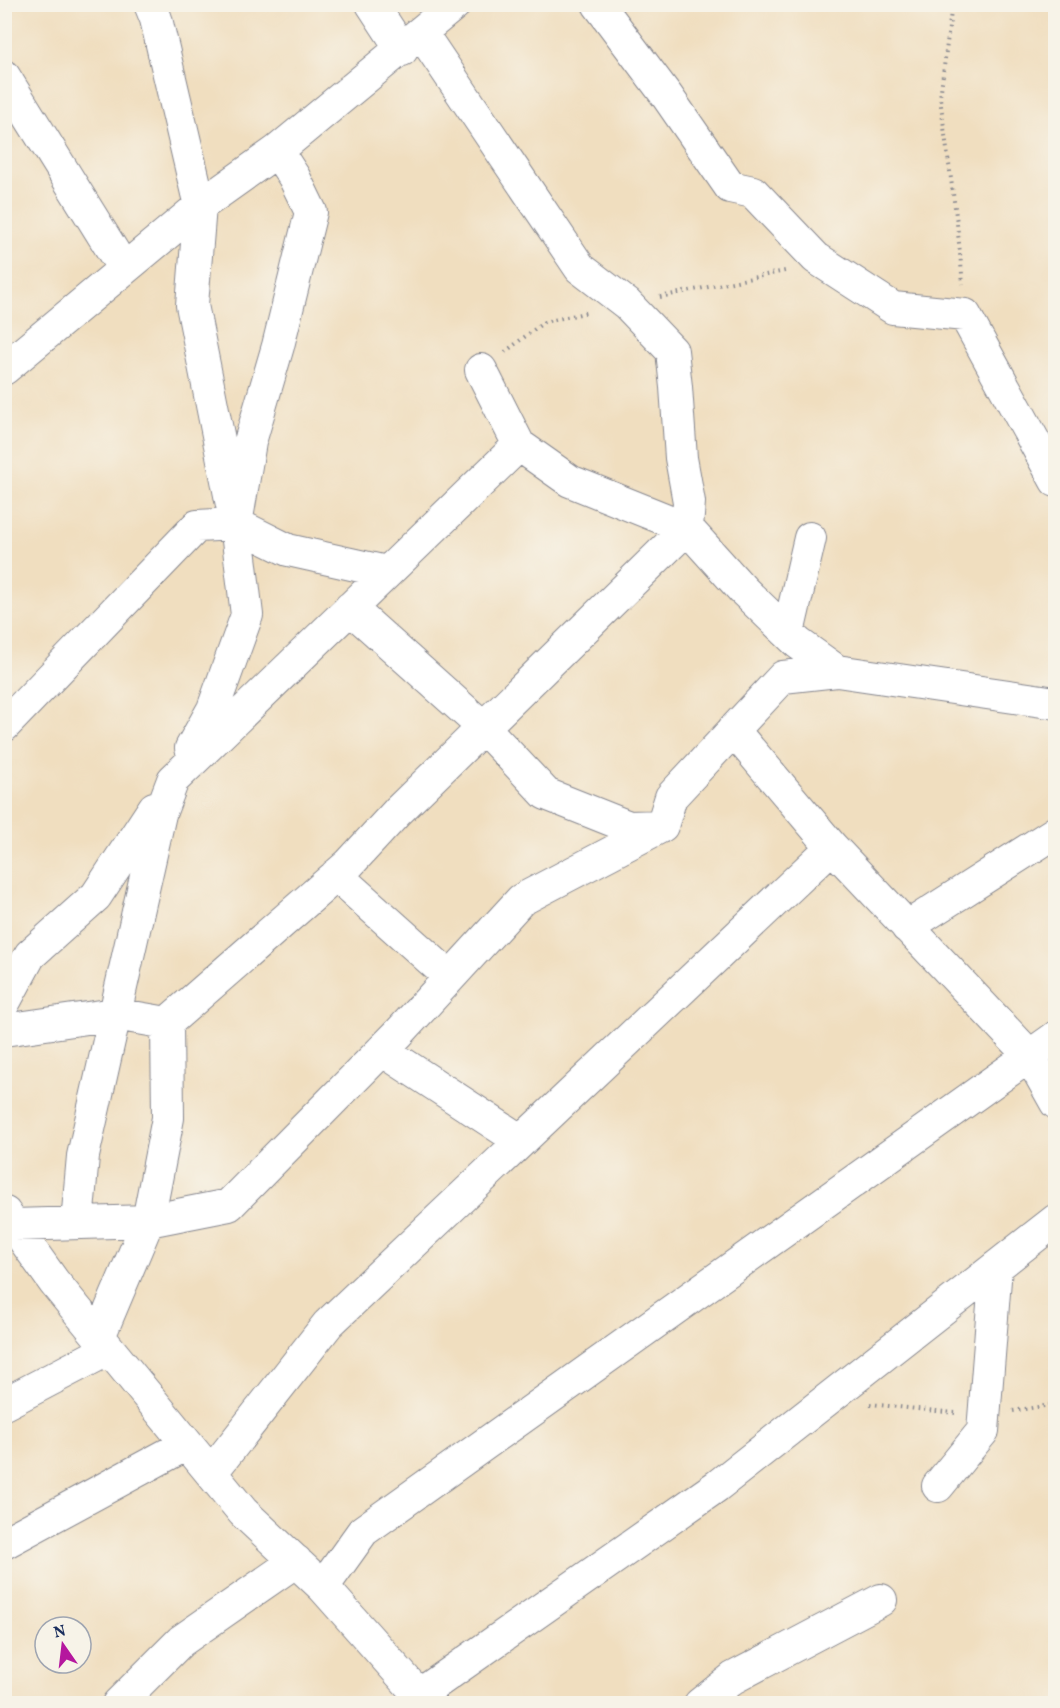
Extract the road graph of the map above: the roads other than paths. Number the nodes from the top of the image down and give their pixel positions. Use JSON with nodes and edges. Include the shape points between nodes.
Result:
{"nodes":[{"id":1,"x":372,"y":4,"type":"edge"},
{"id":2,"x":455,"y":4,"type":"edge"},
{"id":3,"x":598,"y":4,"type":"edge"},
{"id":4,"x":155,"y":9,"type":"edge"},
{"id":5,"x":412,"y":42,"type":"junction"},
{"id":6,"x":4,"y":76,"type":"edge"},
{"id":7,"x":277,"y":151,"type":"junction"},
{"id":8,"x":200,"y":206,"type":"junction"},
{"id":9,"x":124,"y":269,"type":"junction"},
{"id":10,"x":4,"y":369,"type":"edge"},
{"id":11,"x":481,"y":370,"type":"dead end"},
{"id":12,"x":519,"y":445,"type":"junction"},
{"id":13,"x":1056,"y":481,"type":"edge"},
{"id":14,"x":236,"y":524,"type":"junction"},
{"id":15,"x":687,"y":528,"type":"junction"},
{"id":16,"x":810,"y":538,"type":"dead end"},
{"id":17,"x":387,"y":572,"type":"junction"},
{"id":18,"x":350,"y":608,"type":"junction"},
{"id":19,"x":788,"y":633,"type":"junction"},
{"id":20,"x":837,"y":671,"type":"junction"},
{"id":21,"x":1056,"y":703,"type":"edge"},
{"id":22,"x":11,"y":706,"type":"edge"},
{"id":23,"x":483,"y":728,"type":"junction"},
{"id":24,"x":733,"y":730,"type":"junction"},
{"id":25,"x":172,"y":780,"type":"junction"},
{"id":26,"x":662,"y":826,"type":"junction"},
{"id":27,"x":1056,"y":832,"type":"edge"},
{"id":28,"x":832,"y":847,"type":"junction"},
{"id":29,"x":336,"y":875,"type":"junction"},
{"id":30,"x":908,"y":927,"type":"junction"},
{"id":31,"x":17,"y":958,"type":"edge"},
{"id":32,"x":450,"y":977,"type":"junction"},
{"id":33,"x":4,"y":1003,"type":"edge"},
{"id":34,"x":115,"y":1014,"type":"junction"},
{"id":35,"x":167,"y":1023,"type":"junction"},
{"id":36,"x":4,"y":1030,"type":"edge"},
{"id":37,"x":1056,"y":1037,"type":"edge"},
{"id":38,"x":382,"y":1050,"type":"junction"},
{"id":39,"x":1029,"y":1055,"type":"junction"},
{"id":40,"x":1056,"y":1103,"type":"edge"},
{"id":41,"x":521,"y":1141,"type":"junction"},
{"id":42,"x":1056,"y":1220,"type":"edge"},
{"id":43,"x":148,"y":1221,"type":"junction"},
{"id":44,"x":8,"y":1222,"type":"edge"},
{"id":45,"x":76,"y":1223,"type":"junction"},
{"id":46,"x":996,"y":1267,"type":"junction"},
{"id":47,"x":104,"y":1343,"type":"junction"},
{"id":48,"x":4,"y":1404,"type":"edge"},
{"id":49,"x":187,"y":1444,"type":"junction"},
{"id":50,"x":211,"y":1473,"type":"junction"},
{"id":51,"x":938,"y":1486,"type":"dead end"},
{"id":52,"x":4,"y":1543,"type":"edge"},
{"id":53,"x":296,"y":1561,"type":"junction"},
{"id":54,"x":323,"y":1587,"type":"junction"},
{"id":55,"x":881,"y":1600,"type":"dead end"},
{"id":56,"x":423,"y":1699,"type":"edge"},
{"id":57,"x":118,"y":1704,"type":"edge"},
{"id":58,"x":700,"y":1704,"type":"edge"}],
"edges":[{"from":1,"to":5,"type":"street"},
{"from":2,"to":5,"type":"street"},
{"from":3,"to":13,"type":"street","via":[[730,187],[753,192],[816,258],[893,308],[965,315]]},
{"from":4,"to":8,"type":"street"},
{"from":5,"to":7,"type":"street"},
{"from":5,"to":15,"type":"street","via":[[580,268],[627,304],[672,351],[681,458],[689,502]]},
{"from":6,"to":9,"type":"street"},
{"from":7,"to":8,"type":"street"},
{"from":7,"to":14,"type":"street","via":[[311,212],[250,442]]},
{"from":8,"to":9,"type":"street"},
{"from":8,"to":14,"type":"street","via":[[192,305]]},
{"from":9,"to":10,"type":"street"},
{"from":11,"to":12,"type":"street"},
{"from":12,"to":15,"type":"street","via":[[570,481]]},
{"from":12,"to":17,"type":"street"},
{"from":14,"to":17,"type":"street","via":[[288,550]]},
{"from":14,"to":22,"type":"street","via":[[197,526]]},
{"from":14,"to":25,"type":"street","via":[[247,615],[213,709]]},
{"from":15,"to":19,"type":"street"},
{"from":15,"to":23,"type":"street"},
{"from":16,"to":19,"type":"street"},
{"from":17,"to":18,"type":"street"},
{"from":18,"to":23,"type":"street"},
{"from":18,"to":25,"type":"street"},
{"from":19,"to":20,"type":"street"},
{"from":20,"to":21,"type":"street"},
{"from":20,"to":24,"type":"street","via":[[783,677]]},
{"from":23,"to":26,"type":"street","via":[[546,794],[629,827]]},
{"from":23,"to":29,"type":"street"},
{"from":24,"to":26,"type":"street","via":[[671,797]]},
{"from":24,"to":28,"type":"street"},
{"from":25,"to":31,"type":"street","via":[[96,896]]},
{"from":25,"to":34,"type":"street","via":[[160,814]]},
{"from":26,"to":32,"type":"street","via":[[521,900]]},
{"from":27,"to":30,"type":"street"},
{"from":28,"to":30,"type":"street"},
{"from":28,"to":41,"type":"street"},
{"from":29,"to":32,"type":"street"},
{"from":29,"to":35,"type":"street"},
{"from":30,"to":39,"type":"street"},
{"from":31,"to":33,"type":"street"},
{"from":32,"to":38,"type":"street"},
{"from":34,"to":35,"type":"street"},
{"from":34,"to":36,"type":"street"},
{"from":34,"to":45,"type":"street","via":[[83,1156]]},
{"from":35,"to":43,"type":"street","via":[[168,1118]]},
{"from":37,"to":39,"type":"street"},
{"from":38,"to":41,"type":"street"},
{"from":38,"to":43,"type":"street","via":[[230,1205]]},
{"from":39,"to":40,"type":"street"},
{"from":39,"to":54,"type":"street","via":[[363,1531]]},
{"from":41,"to":50,"type":"street","via":[[328,1324]]},
{"from":42,"to":46,"type":"street"},
{"from":43,"to":45,"type":"street"},
{"from":43,"to":47,"type":"street"},
{"from":44,"to":45,"type":"street"},
{"from":44,"to":47,"type":"street"},
{"from":46,"to":51,"type":"street","via":[[983,1431]]},
{"from":46,"to":56,"type":"street","via":[[717,1486]]},
{"from":47,"to":48,"type":"street"},
{"from":47,"to":49,"type":"street"},
{"from":49,"to":50,"type":"street"},
{"from":49,"to":52,"type":"street"},
{"from":50,"to":53,"type":"street","via":[[243,1512]]},
{"from":53,"to":54,"type":"street"},
{"from":53,"to":57,"type":"street","via":[[181,1641]]},
{"from":54,"to":56,"type":"street"},
{"from":55,"to":58,"type":"street","via":[[733,1678]]}]}
